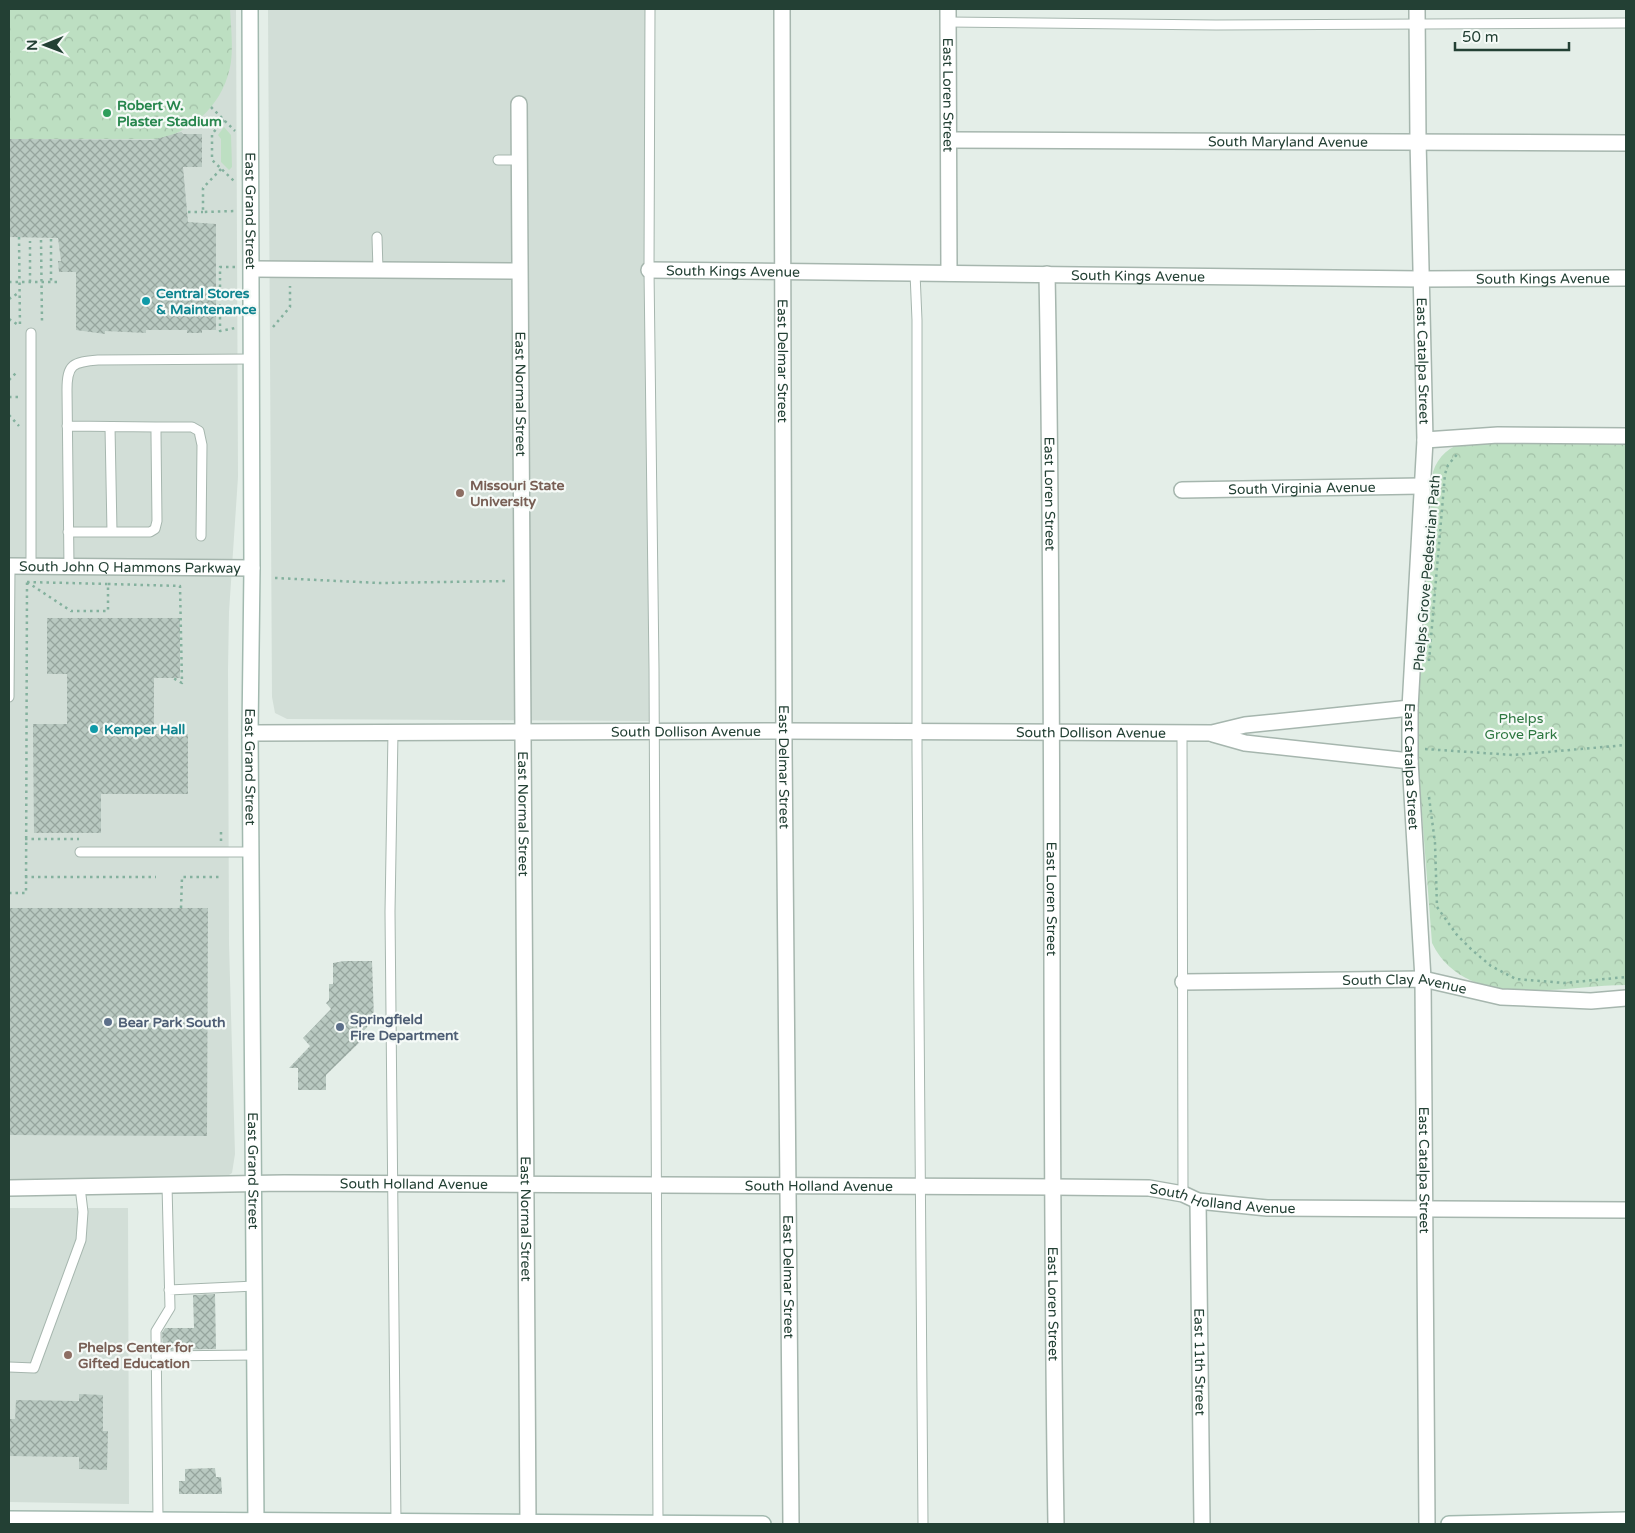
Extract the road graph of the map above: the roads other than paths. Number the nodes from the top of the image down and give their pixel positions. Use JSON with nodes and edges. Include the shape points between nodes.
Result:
{"nodes":[{"id":1,"x":250,"y":9,"type":"edge"},
{"id":2,"x":650,"y":9,"type":"edge"},
{"id":3,"x":782,"y":9,"type":"edge"},
{"id":4,"x":1417,"y":9,"type":"edge"},
{"id":5,"x":948,"y":15,"type":"edge"},
{"id":6,"x":1626,"y":23,"type":"edge"},
{"id":7,"x":1417,"y":25,"type":"junction"},
{"id":8,"x":519,"y":104,"type":"dead end"},
{"id":9,"x":948,"y":140,"type":"junction"},
{"id":10,"x":1418,"y":140,"type":"junction"},
{"id":11,"x":1626,"y":142,"type":"edge"},
{"id":12,"x":498,"y":160,"type":"dead end"},
{"id":13,"x":519,"y":160,"type":"junction"},
{"id":14,"x":377,"y":237,"type":"dead end"},
{"id":15,"x":252,"y":269,"type":"junction"},
{"id":16,"x":378,"y":270,"type":"junction"},
{"id":17,"x":649,"y":270,"type":"junction"},
{"id":18,"x":519,"y":271,"type":"junction"},
{"id":19,"x":784,"y":272,"type":"junction"},
{"id":20,"x":914,"y":273,"type":"junction"},
{"id":21,"x":948,"y":273,"type":"junction"},
{"id":22,"x":1047,"y":274,"type":"junction"},
{"id":23,"x":1626,"y":278,"type":"edge"},
{"id":24,"x":1420,"y":279,"type":"junction"},
{"id":25,"x":31,"y":333,"type":"dead end"},
{"id":26,"x":252,"y":359,"type":"junction"},
{"id":27,"x":67,"y":426,"type":"junction"},
{"id":28,"x":110,"y":427,"type":"junction"},
{"id":29,"x":156,"y":427,"type":"junction"},
{"id":30,"x":1626,"y":436,"type":"edge"},
{"id":31,"x":1425,"y":440,"type":"junction"},
{"id":32,"x":1421,"y":486,"type":"junction"},
{"id":33,"x":1182,"y":490,"type":"dead end"},
{"id":34,"x":68,"y":532,"type":"junction"},
{"id":35,"x":112,"y":532,"type":"junction"},
{"id":36,"x":202,"y":536,"type":"dead end"},
{"id":37,"x":9,"y":566,"type":"edge"},
{"id":38,"x":31,"y":566,"type":"junction"},
{"id":39,"x":69,"y":566,"type":"junction"},
{"id":40,"x":252,"y":568,"type":"junction"},
{"id":41,"x":9,"y":697,"type":"edge"},
{"id":42,"x":1410,"y":708,"type":"junction"},
{"id":43,"x":654,"y":731,"type":"junction"},
{"id":44,"x":784,"y":731,"type":"junction"},
{"id":45,"x":393,"y":732,"type":"junction"},
{"id":46,"x":522,"y":732,"type":"junction"},
{"id":47,"x":917,"y":732,"type":"junction"},
{"id":48,"x":250,"y":733,"type":"junction"},
{"id":49,"x":1182,"y":733,"type":"junction"},
{"id":50,"x":1212,"y":733,"type":"junction"},
{"id":51,"x":1053,"y":734,"type":"junction"},
{"id":52,"x":1410,"y":761,"type":"junction"},
{"id":53,"x":80,"y":852,"type":"dead end"},
{"id":54,"x":251,"y":852,"type":"junction"},
{"id":55,"x":1423,"y":979,"type":"junction"},
{"id":56,"x":1183,"y":982,"type":"junction"},
{"id":57,"x":1626,"y":998,"type":"edge"},
{"id":58,"x":254,"y":1183,"type":"junction"},
{"id":59,"x":393,"y":1183,"type":"junction"},
{"id":60,"x":526,"y":1183,"type":"junction"},
{"id":61,"x":656,"y":1184,"type":"junction"},
{"id":62,"x":788,"y":1184,"type":"junction"},
{"id":63,"x":167,"y":1185,"type":"junction"},
{"id":64,"x":80,"y":1186,"type":"junction"},
{"id":65,"x":921,"y":1186,"type":"junction"},
{"id":66,"x":1053,"y":1187,"type":"junction"},
{"id":67,"x":9,"y":1188,"type":"edge"},
{"id":68,"x":1183,"y":1194,"type":"junction"},
{"id":69,"x":1198,"y":1201,"type":"junction"},
{"id":70,"x":1423,"y":1209,"type":"junction"},
{"id":71,"x":1626,"y":1210,"type":"edge"},
{"id":72,"x":255,"y":1286,"type":"junction"},
{"id":73,"x":169,"y":1290,"type":"junction"},
{"id":74,"x":255,"y":1355,"type":"junction"},
{"id":75,"x":156,"y":1356,"type":"junction"},
{"id":76,"x":9,"y":1367,"type":"edge"},
{"id":77,"x":9,"y":1518,"type":"edge"},
{"id":78,"x":158,"y":1520,"type":"junction"},
{"id":79,"x":1626,"y":1520,"type":"edge"},
{"id":80,"x":256,"y":1523,"type":"edge"},
{"id":81,"x":396,"y":1524,"type":"edge"},
{"id":82,"x":528,"y":1524,"type":"edge"},
{"id":83,"x":658,"y":1524,"type":"edge"},
{"id":84,"x":763,"y":1524,"type":"edge"},
{"id":85,"x":791,"y":1524,"type":"edge"},
{"id":86,"x":923,"y":1524,"type":"edge"},
{"id":87,"x":1056,"y":1524,"type":"edge"},
{"id":88,"x":1202,"y":1524,"type":"edge"},
{"id":89,"x":1427,"y":1524,"type":"edge"},
{"id":90,"x":1449,"y":1524,"type":"edge"}],
"edges":[{"from":1,"to":15,"type":"street","name":"East Grand Street"},
{"from":2,"to":17,"type":"lane"},
{"from":3,"to":19,"type":"street","name":"East Delmar Street"},
{"from":4,"to":7,"type":"street","name":"East Catalpa Street"},
{"from":5,"to":7,"type":"lane"},
{"from":5,"to":9,"type":"street","name":"East Loren Street"},
{"from":6,"to":7,"type":"lane"},
{"from":7,"to":10,"type":"street","name":"East Catalpa Street"},
{"from":8,"to":13,"type":"street","name":"East Normal Street"},
{"from":9,"to":10,"type":"street","name":"South Maryland Avenue"},
{"from":9,"to":21,"type":"street","name":"East Loren Street"},
{"from":10,"to":11,"type":"street","name":"South Maryland Avenue"},
{"from":10,"to":24,"type":"street","name":"East Catalpa Street"},
{"from":12,"to":13,"type":"lane"},
{"from":13,"to":18,"type":"street","name":"East Normal Street"},
{"from":14,"to":16,"type":"lane"},
{"from":15,"to":16,"type":"street"},
{"from":15,"to":26,"type":"street","name":"East Grand Street"},
{"from":16,"to":18,"type":"street"},
{"from":17,"to":19,"type":"street","name":"South Kings Avenue"},
{"from":17,"to":43,"type":"lane"},
{"from":18,"to":46,"type":"street","name":"East Normal Street"},
{"from":19,"to":20,"type":"street","name":"South Kings Avenue"},
{"from":19,"to":44,"type":"street","name":"East Delmar Street"},
{"from":20,"to":21,"type":"street","name":"South Kings Avenue"},
{"from":20,"to":47,"type":"lane","via":[[917,320]]},
{"from":21,"to":22,"type":"street","name":"South Kings Avenue"},
{"from":22,"to":24,"type":"street","name":"South Kings Avenue"},
{"from":22,"to":51,"type":"street","name":"East Loren Street"},
{"from":23,"to":24,"type":"street","name":"South Kings Avenue"},
{"from":24,"to":31,"type":"street","name":"East Catalpa Street"},
{"from":25,"to":38,"type":"lane"},
{"from":26,"to":27,"type":"lane","via":[[78,362],[70,368],[67,376]]},
{"from":26,"to":40,"type":"street","name":"East Grand Street"},
{"from":27,"to":28,"type":"lane"},
{"from":27,"to":34,"type":"lane"},
{"from":28,"to":29,"type":"lane"},
{"from":28,"to":35,"type":"lane"},
{"from":29,"to":35,"type":"lane","via":[[155,529],[150,532]]},
{"from":29,"to":36,"type":"lane","via":[[192,427],[199,431],[202,445]]},
{"from":30,"to":31,"type":"street","via":[[1498,434]]},
{"from":31,"to":32,"type":"street","name":"East Catalpa Street"},
{"from":32,"to":33,"type":"street","name":"South Virginia Avenue"},
{"from":32,"to":42,"type":"street","name":"East Catalpa Street"},
{"from":34,"to":35,"type":"lane"},
{"from":34,"to":39,"type":"lane"},
{"from":37,"to":38,"type":"street","name":"South John Q Hammons Parkway"},
{"from":37,"to":41,"type":"lane"},
{"from":38,"to":39,"type":"street","name":"South John Q Hammons Parkway"},
{"from":39,"to":40,"type":"street","name":"South John Q Hammons Parkway"},
{"from":40,"to":48,"type":"street","name":"East Grand Street"},
{"from":42,"to":50,"type":"street","name":"South Dollison Avenue","via":[[1245,725]]},
{"from":42,"to":52,"type":"street","name":"East Catalpa Street"},
{"from":43,"to":44,"type":"street","name":"South Dollison Avenue"},
{"from":43,"to":46,"type":"street","name":"South Dollison Avenue"},
{"from":43,"to":61,"type":"lane"},
{"from":44,"to":47,"type":"street","name":"South Dollison Avenue"},
{"from":44,"to":62,"type":"street","name":"East Delmar Street"},
{"from":45,"to":46,"type":"street","name":"South Dollison Avenue"},
{"from":45,"to":48,"type":"street","name":"South Dollison Avenue"},
{"from":45,"to":59,"type":"lane","via":[[390,912]]},
{"from":46,"to":60,"type":"street","name":"East Normal Street"},
{"from":47,"to":51,"type":"street","name":"South Dollison Avenue"},
{"from":47,"to":65,"type":"lane"},
{"from":48,"to":54,"type":"street","name":"East Grand Street"},
{"from":49,"to":50,"type":"street","name":"South Dollison Avenue"},
{"from":49,"to":51,"type":"street","name":"South Dollison Avenue"},
{"from":49,"to":56,"type":"lane"},
{"from":50,"to":52,"type":"street","name":"South Dollison Avenue","via":[[1245,743]]},
{"from":51,"to":66,"type":"street","name":"East Loren Street"},
{"from":52,"to":55,"type":"street","name":"East Catalpa Street"},
{"from":53,"to":54,"type":"lane"},
{"from":54,"to":58,"type":"street","name":"East Grand Street"},
{"from":55,"to":56,"type":"street","name":"South Clay Avenue"},
{"from":55,"to":57,"type":"street","name":"South Clay Avenue","via":[[1501,998],[1591,1001]]},
{"from":55,"to":70,"type":"street","name":"East Catalpa Street"},
{"from":56,"to":68,"type":"lane"},
{"from":58,"to":59,"type":"street","name":"South Holland Avenue"},
{"from":58,"to":63,"type":"street","name":"South Holland Avenue"},
{"from":58,"to":72,"type":"street","name":"East Grand Street"},
{"from":59,"to":60,"type":"street","name":"South Holland Avenue"},
{"from":59,"to":81,"type":"lane"},
{"from":60,"to":61,"type":"street","name":"South Holland Avenue"},
{"from":60,"to":82,"type":"street","name":"East Normal Street"},
{"from":61,"to":62,"type":"street","name":"South Holland Avenue"},
{"from":61,"to":83,"type":"lane"},
{"from":62,"to":65,"type":"street","name":"South Holland Avenue"},
{"from":62,"to":85,"type":"street","name":"East Delmar Street"},
{"from":63,"to":64,"type":"street","name":"South Holland Avenue"},
{"from":63,"to":73,"type":"lane"},
{"from":64,"to":67,"type":"street","name":"South Holland Avenue"},
{"from":64,"to":76,"type":"lane","via":[[83,1212],[81,1240],[34,1368]]},
{"from":65,"to":66,"type":"street","name":"South Holland Avenue"},
{"from":65,"to":86,"type":"lane"},
{"from":66,"to":68,"type":"street","name":"South Holland Avenue","via":[[1149,1188]]},
{"from":66,"to":87,"type":"street","name":"East Loren Street"},
{"from":68,"to":69,"type":"street","name":"South Holland Avenue"},
{"from":69,"to":70,"type":"street","name":"South Holland Avenue","via":[[1268,1208]]},
{"from":69,"to":88,"type":"street","name":"East 11th Street"},
{"from":70,"to":71,"type":"street","name":"South Holland Avenue"},
{"from":70,"to":89,"type":"street","name":"East Catalpa Street"},
{"from":72,"to":73,"type":"lane"},
{"from":72,"to":74,"type":"street","name":"East Grand Street"},
{"from":73,"to":75,"type":"lane","via":[[170,1308],[156,1332]]},
{"from":74,"to":75,"type":"lane"},
{"from":74,"to":80,"type":"street","name":"East Grand Street"},
{"from":75,"to":78,"type":"lane"},
{"from":77,"to":78,"type":"street"},
{"from":78,"to":80,"type":"street"},
{"from":79,"to":90,"type":"street"},
{"from":80,"to":81,"type":"street"},
{"from":81,"to":82,"type":"street"},
{"from":82,"to":83,"type":"street"},
{"from":83,"to":84,"type":"street"}]}
